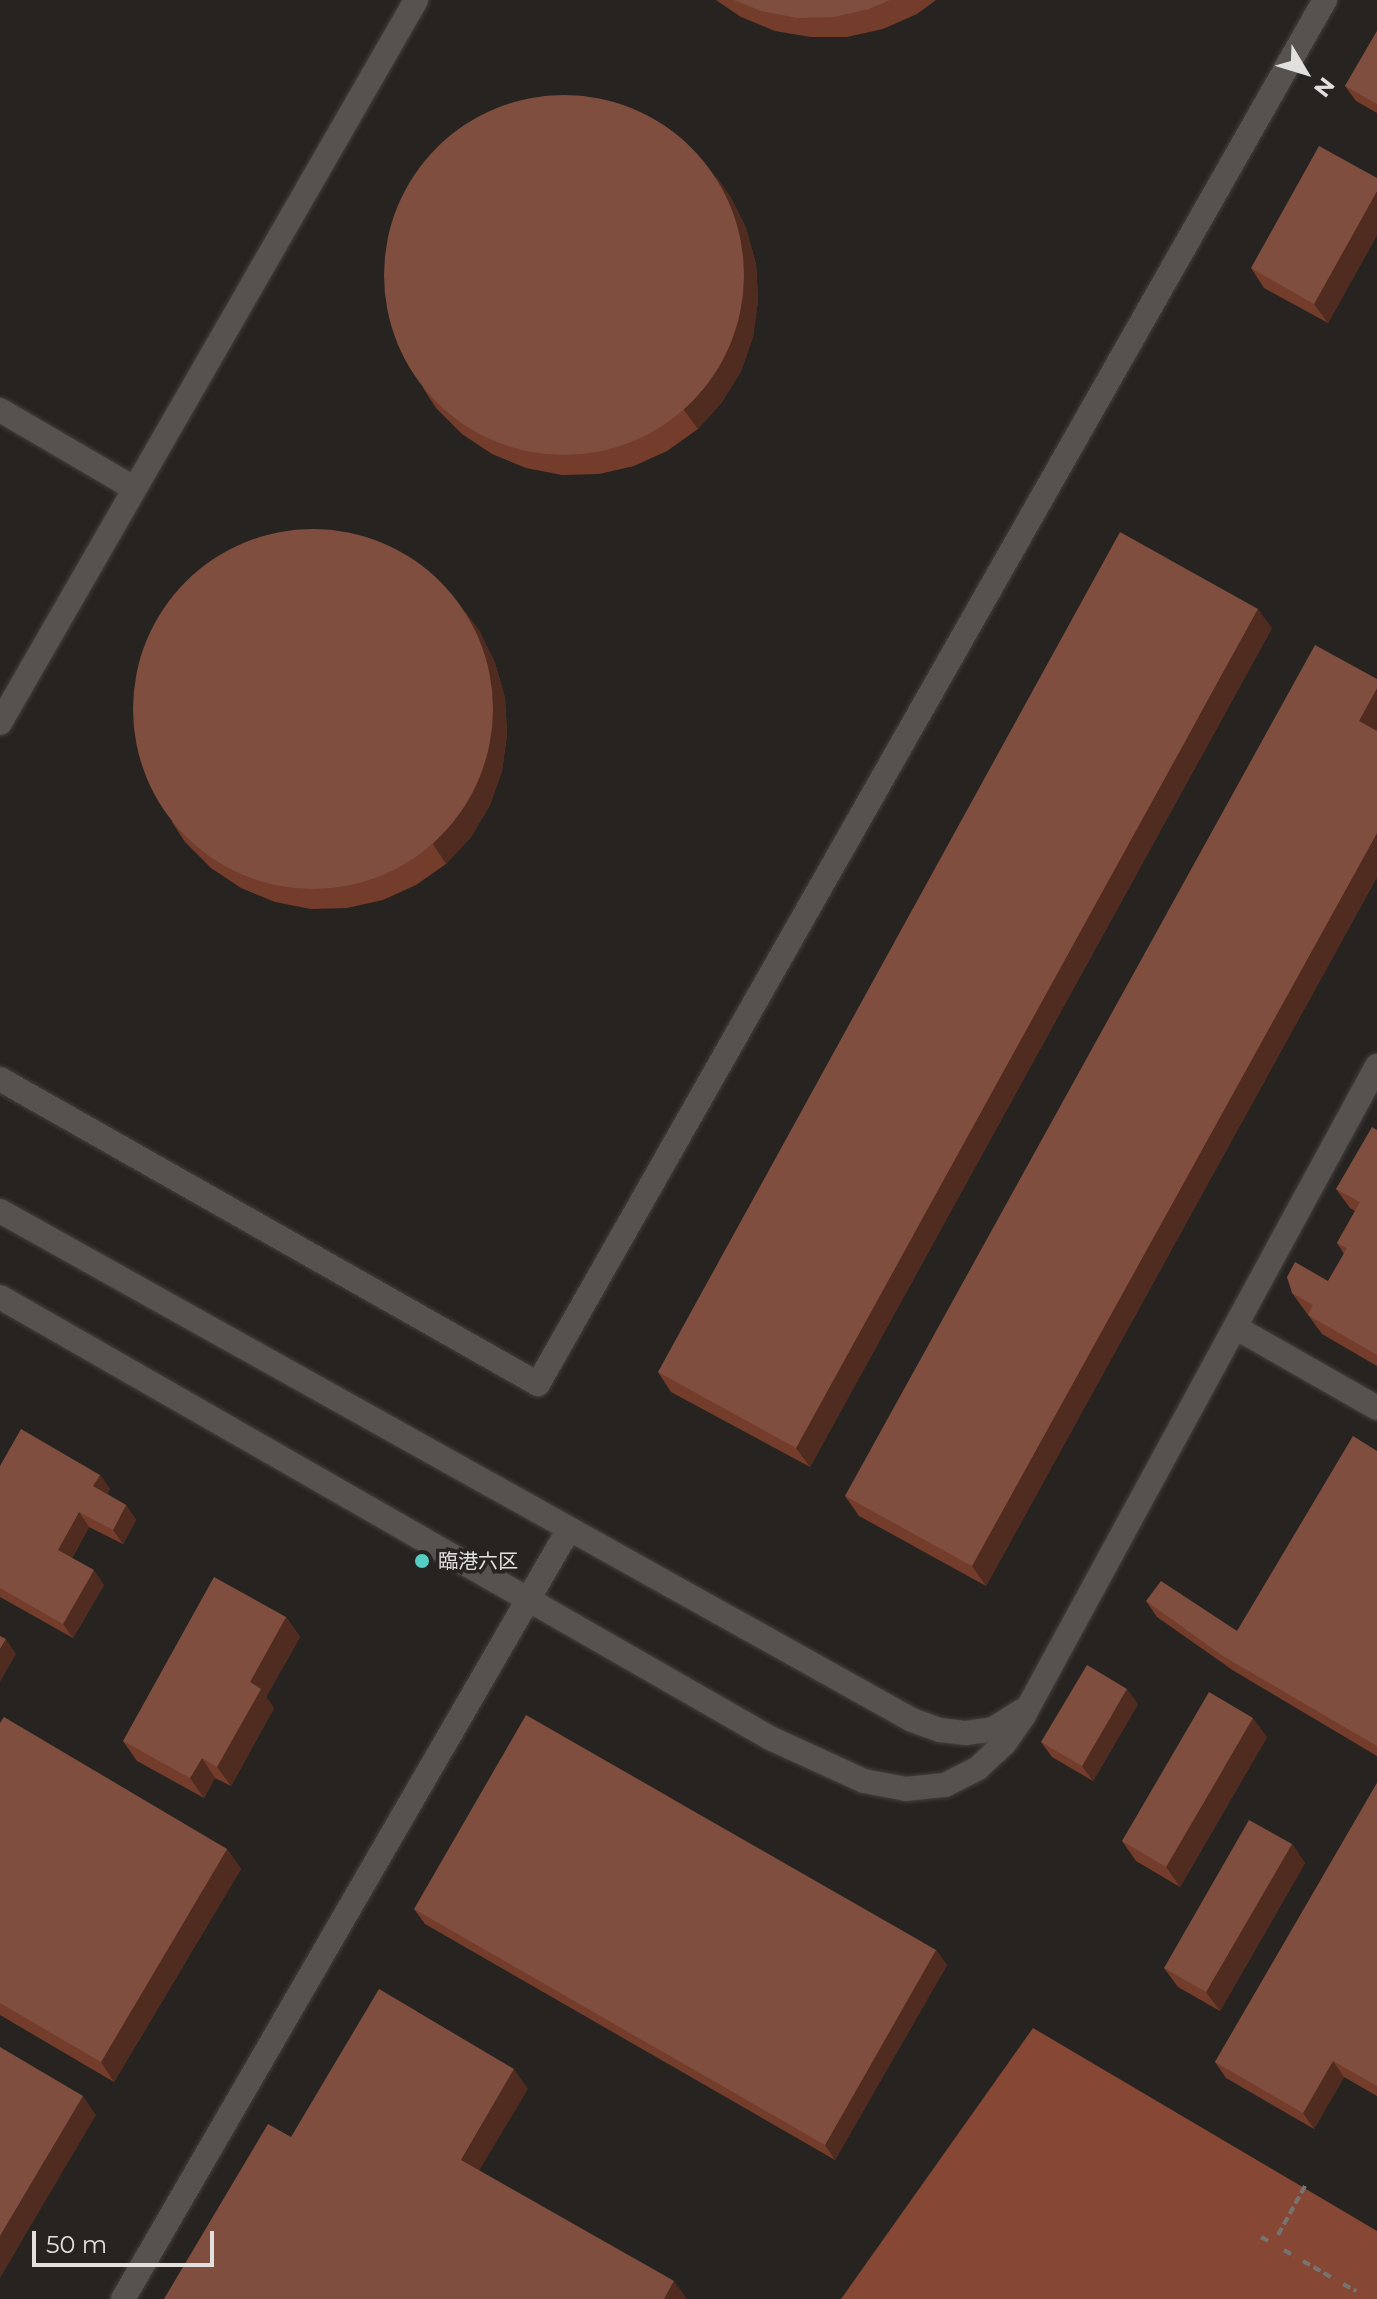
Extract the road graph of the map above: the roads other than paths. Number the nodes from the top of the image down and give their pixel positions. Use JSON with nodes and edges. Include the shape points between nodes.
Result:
{"nodes":[{"id":1,"x":416,"y":0,"type":"edge"},
{"id":2,"x":1325,"y":0,"type":"edge"},
{"id":3,"x":0,"y":410,"type":"edge"},
{"id":4,"x":135,"y":489,"type":"junction"},
{"id":5,"x":0,"y":723,"type":"edge"},
{"id":6,"x":1377,"y":1066,"type":"edge"},
{"id":7,"x":0,"y":1079,"type":"edge"},
{"id":8,"x":0,"y":1211,"type":"edge"},
{"id":9,"x":0,"y":1297,"type":"edge"},
{"id":10,"x":1235,"y":1327,"type":"junction"},
{"id":11,"x":1377,"y":1408,"type":"edge"},
{"id":12,"x":569,"y":1529,"type":"junction"},
{"id":13,"x":528,"y":1599,"type":"junction"},
{"id":14,"x":1032,"y":1701,"type":"junction"},
{"id":15,"x":123,"y":2299,"type":"edge"}],
"edges":[{"from":1,"to":4,"type":"street"},
{"from":2,"to":7,"type":"street","via":[[538,1384]]},
{"from":3,"to":4,"type":"street"},
{"from":4,"to":5,"type":"street"},
{"from":6,"to":10,"type":"street"},
{"from":8,"to":12,"type":"street"},
{"from":9,"to":13,"type":"street"},
{"from":10,"to":11,"type":"street"},
{"from":10,"to":14,"type":"street"},
{"from":12,"to":13,"type":"street"},
{"from":12,"to":14,"type":"street","via":[[912,1720],[953,1732],[993,1729]]},
{"from":13,"to":14,"type":"street","via":[[770,1738],[864,1781],[906,1789],[945,1785],[1004,1744]]},
{"from":13,"to":15,"type":"street"}]}
